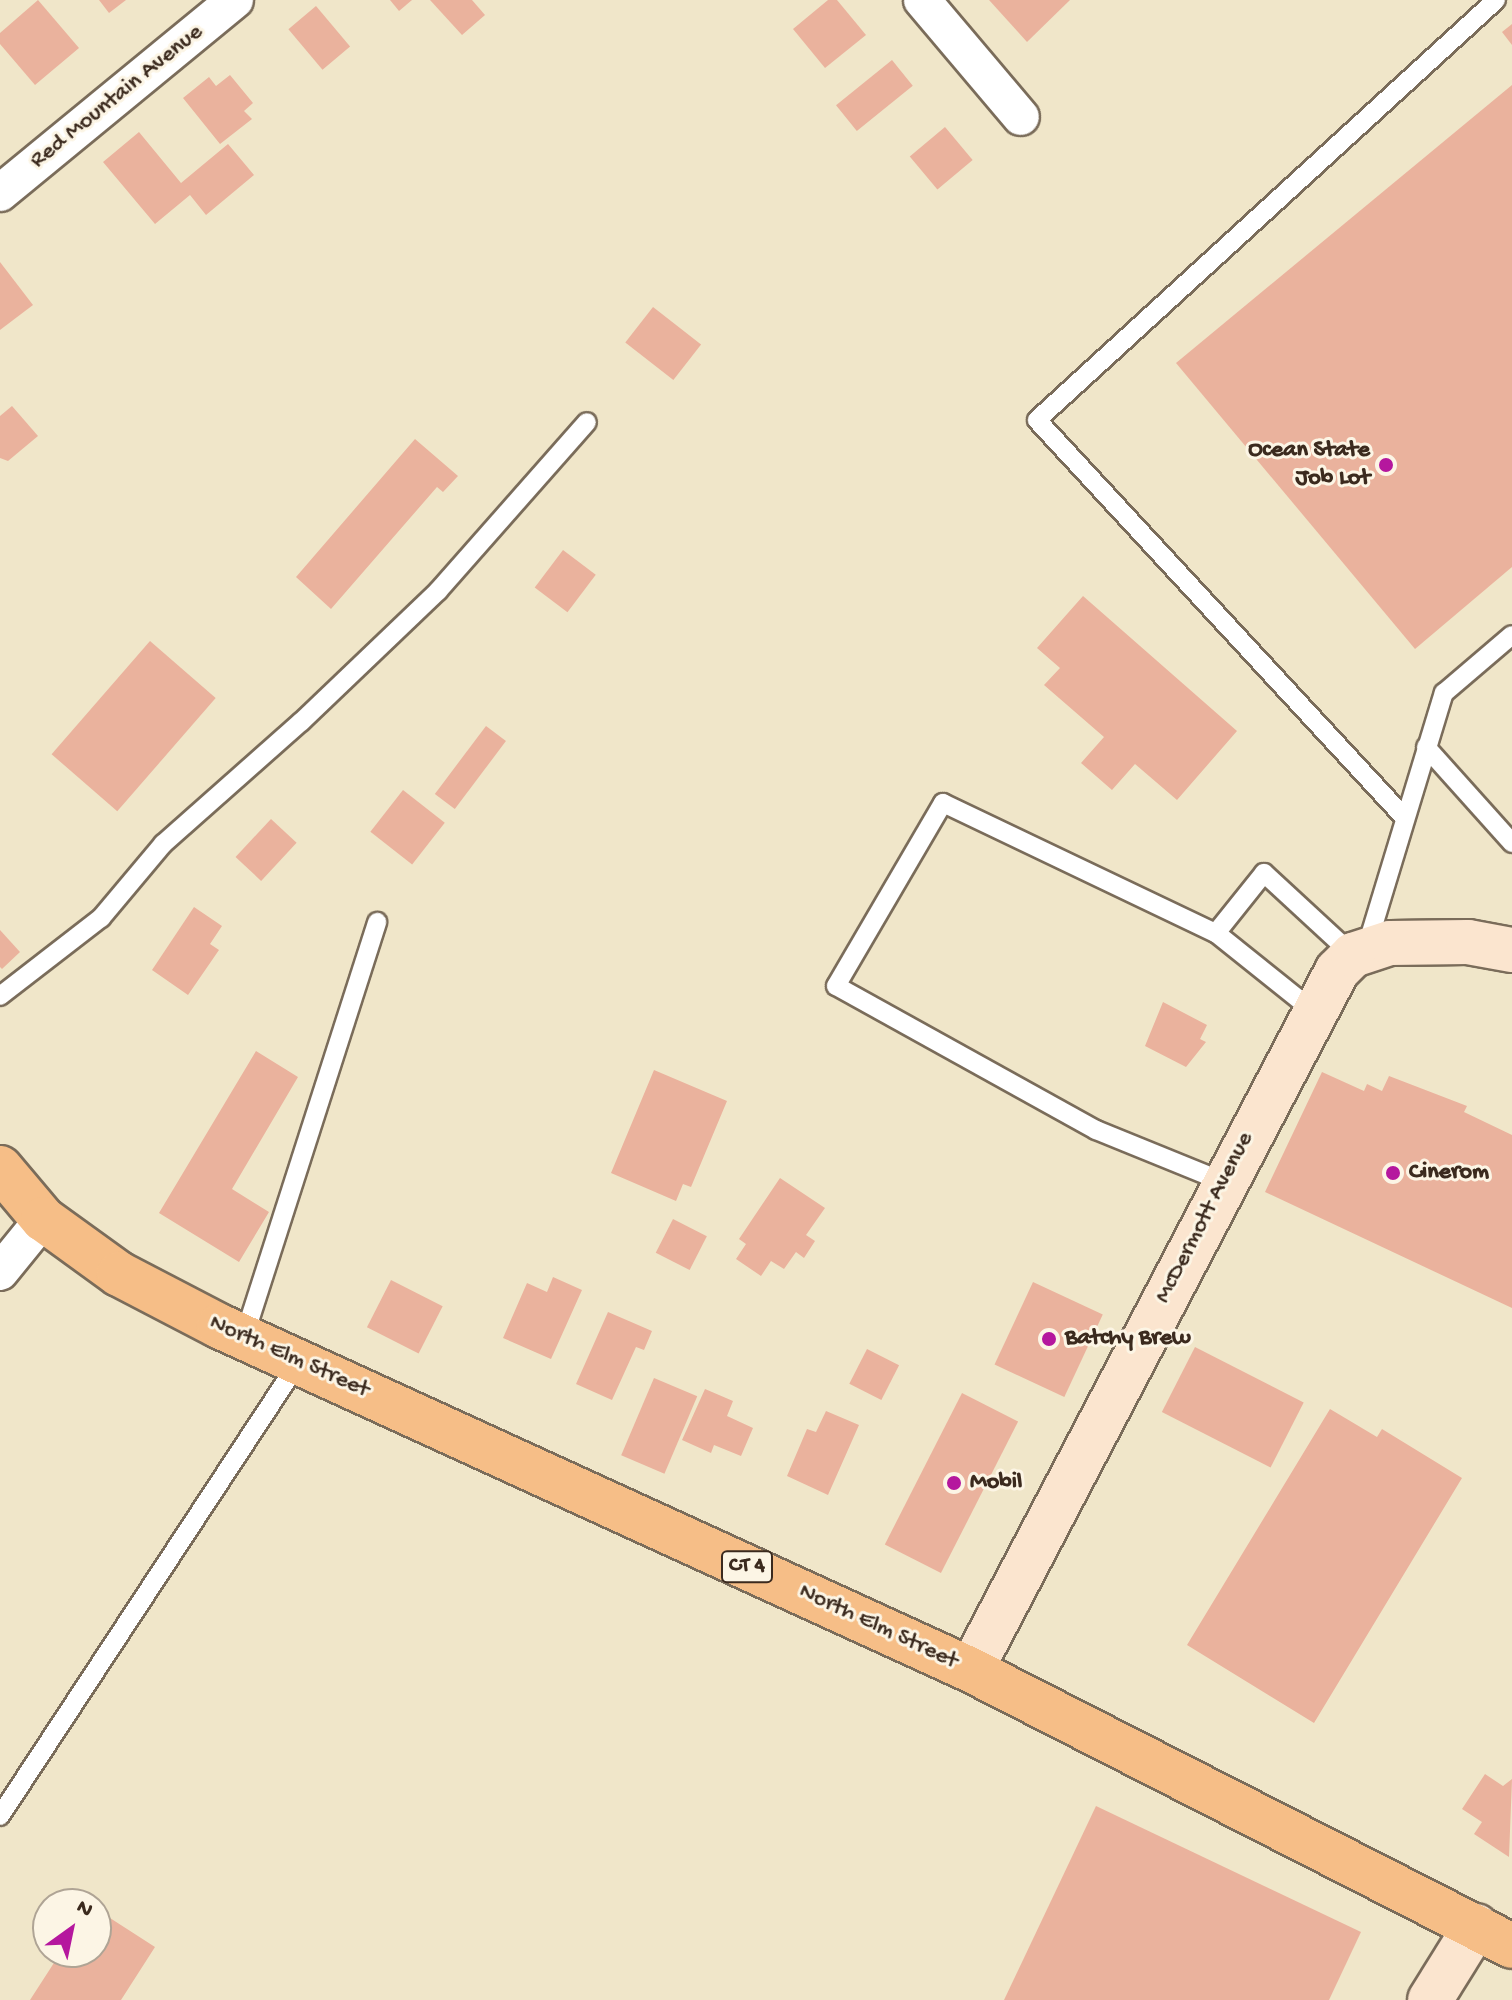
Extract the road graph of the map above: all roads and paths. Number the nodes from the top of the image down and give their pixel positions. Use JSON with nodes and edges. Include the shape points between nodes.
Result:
{"nodes":[{"id":1,"x":235,"y":0,"type":"edge"},
{"id":2,"x":922,"y":0,"type":"edge"},
{"id":3,"x":1496,"y":0,"type":"edge"},
{"id":4,"x":1021,"y":117,"type":"dead end"},
{"id":5,"x":0,"y":193,"type":"edge"},
{"id":6,"x":587,"y":422,"type":"dead end"},
{"id":7,"x":1512,"y":635,"type":"edge"},
{"id":8,"x":1426,"y":747,"type":"junction"},
{"id":9,"x":1403,"y":816,"type":"junction"},
{"id":10,"x":1512,"y":843,"type":"edge"},
{"id":11,"x":377,"y":922,"type":"dead end"},
{"id":12,"x":1216,"y":933,"type":"junction"},
{"id":13,"x":1512,"y":950,"type":"edge"},
{"id":14,"x":1359,"y":952,"type":"junction"},
{"id":15,"x":0,"y":996,"type":"edge"},
{"id":16,"x":1312,"y":1010,"type":"junction"},
{"id":17,"x":0,"y":1168,"type":"edge"},
{"id":18,"x":1224,"y":1182,"type":"junction"},
{"id":19,"x":43,"y":1219,"type":"junction"},
{"id":20,"x":0,"y":1272,"type":"edge"},
{"id":21,"x":244,"y":1337,"type":"junction"},
{"id":22,"x":300,"y":1361,"type":"junction"},
{"id":23,"x":971,"y":1670,"type":"junction"},
{"id":24,"x":0,"y":1816,"type":"edge"},
{"id":25,"x":1494,"y":1936,"type":"edge"},
{"id":26,"x":1430,"y":2000,"type":"edge"}],
"edges":[{"from":1,"to":5,"type":"street","name":"Red Mountain Avenue"},
{"from":2,"to":4,"type":"street"},
{"from":3,"to":9,"type":"lane","via":[[1037,420]]},
{"from":6,"to":15,"type":"lane","via":[[438,591],[163,844],[101,918]]},
{"from":7,"to":8,"type":"lane","via":[[1444,693]]},
{"from":8,"to":9,"type":"lane"},
{"from":8,"to":10,"type":"lane"},
{"from":9,"to":14,"type":"lane"},
{"from":11,"to":21,"type":"lane"},
{"from":12,"to":14,"type":"lane","via":[[1264,873]]},
{"from":12,"to":16,"type":"lane"},
{"from":12,"to":18,"type":"lane","via":[[943,803],[836,986],[1096,1130]]},
{"from":13,"to":14,"type":"main road","via":[[1417,940]]},
{"from":14,"to":16,"type":"main road","name":"McDermott Avenue"},
{"from":16,"to":18,"type":"main road","name":"McDermott Avenue"},
{"from":17,"to":19,"type":"main road","name":"North Elm Street","number":"CT 4"},
{"from":18,"to":23,"type":"main road","name":"McDermott Avenue"},
{"from":19,"to":20,"type":"street"},
{"from":19,"to":21,"type":"main road","name":"North Elm Street","number":"CT 4","via":[[119,1274]]},
{"from":21,"to":22,"type":"main road","name":"North Elm Street","number":"CT 4"},
{"from":22,"to":23,"type":"main road","name":"North Elm Street","number":"CT 4"},
{"from":22,"to":24,"type":"lane"},
{"from":23,"to":25,"type":"main road","name":"North Elm Street","number":"CT 4"},
{"from":25,"to":26,"type":"main road"}]}
